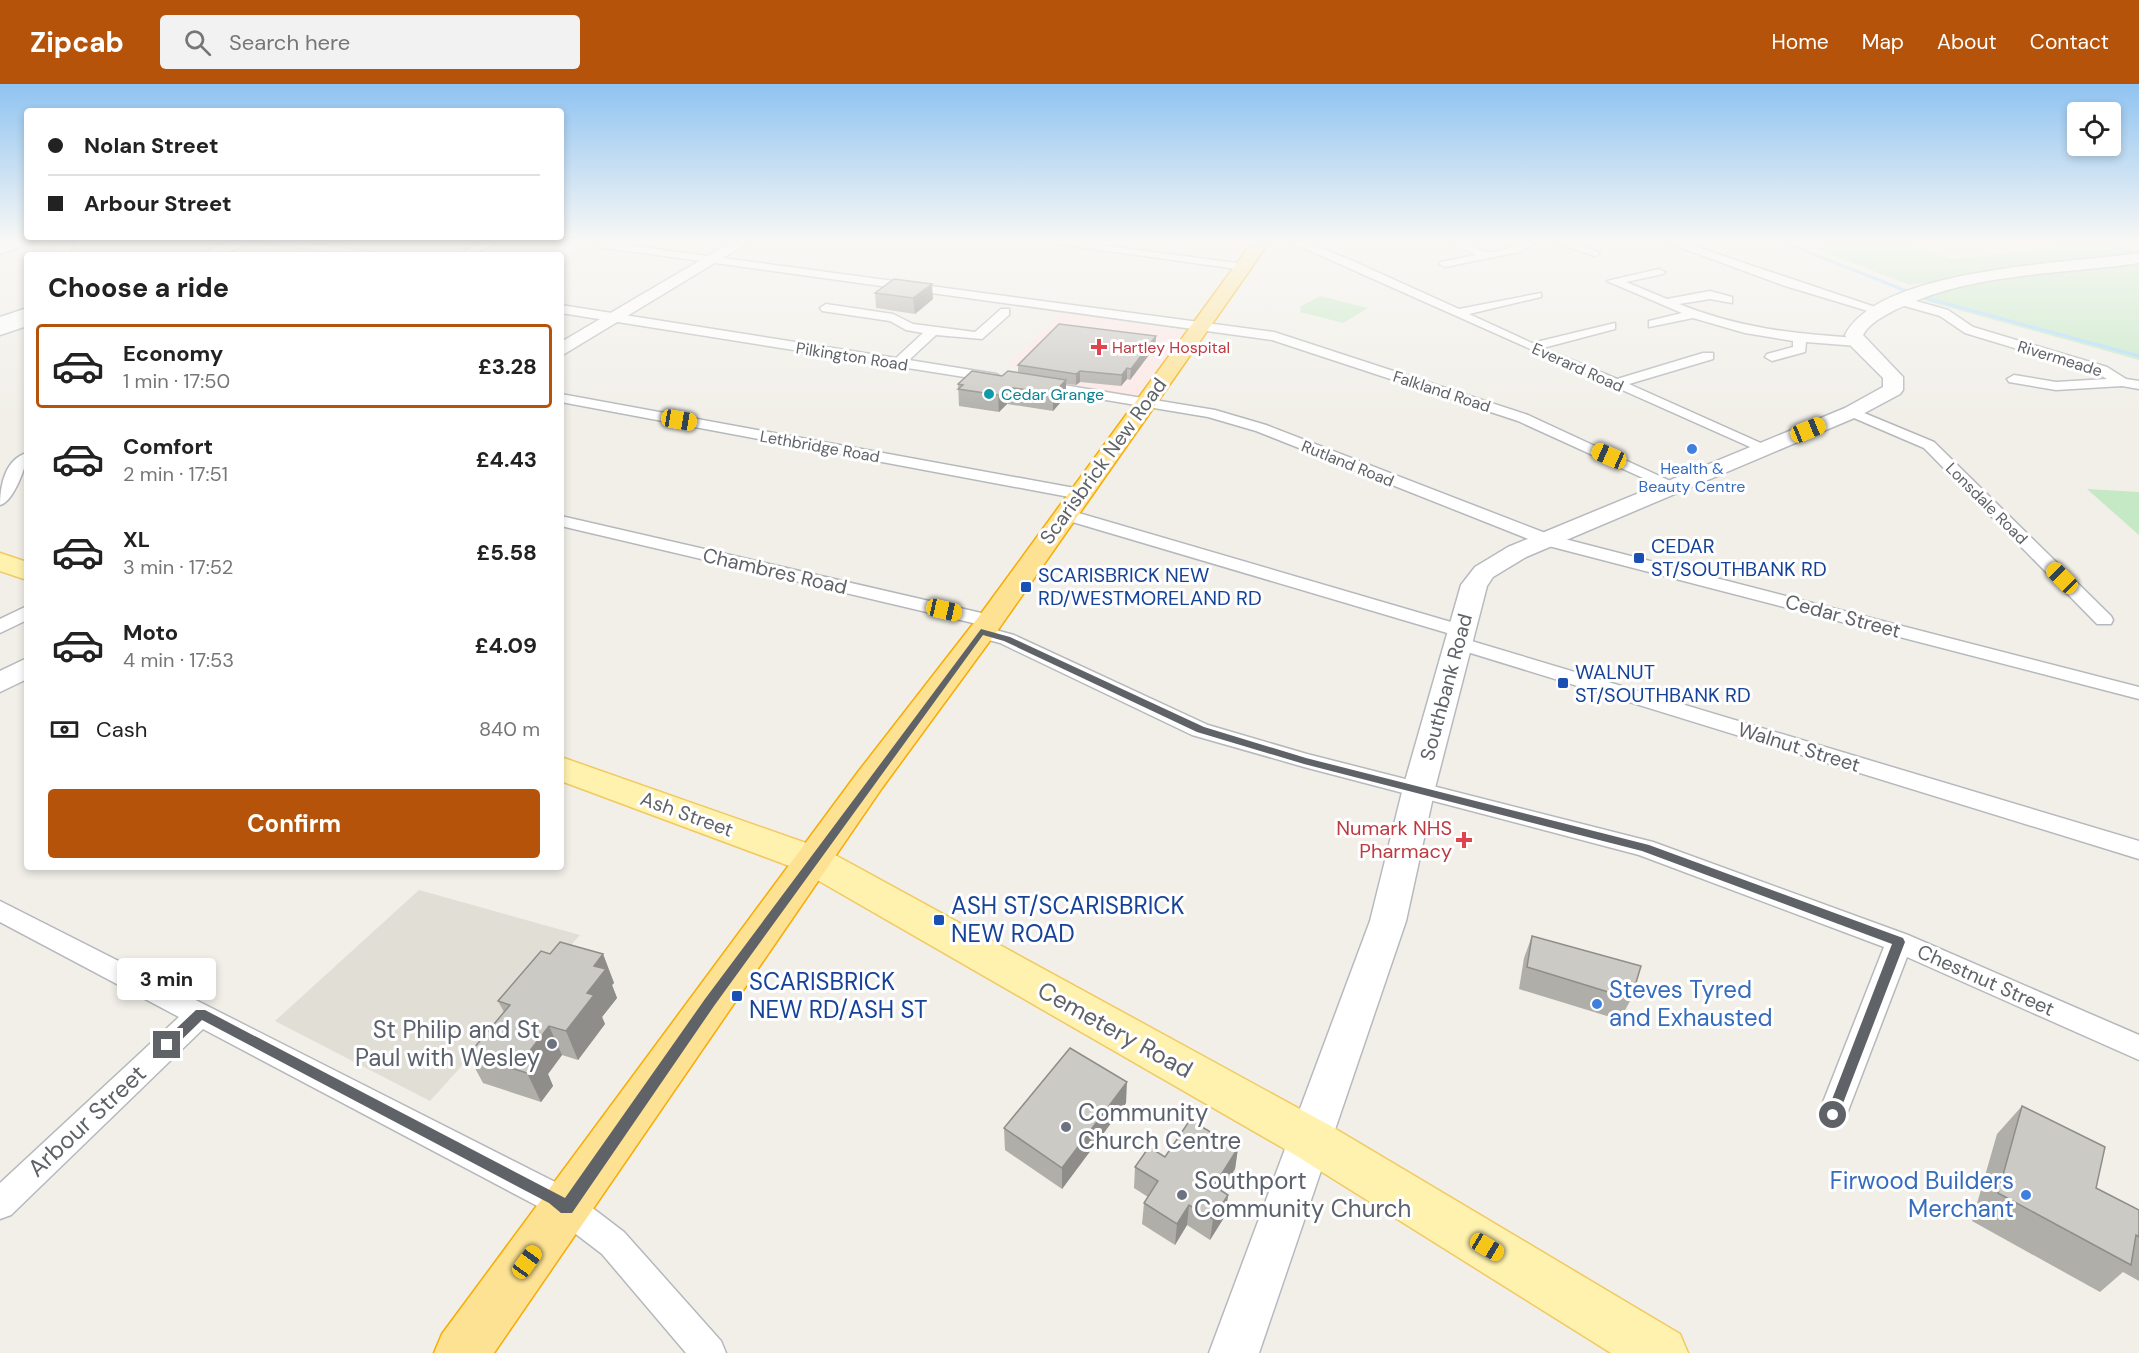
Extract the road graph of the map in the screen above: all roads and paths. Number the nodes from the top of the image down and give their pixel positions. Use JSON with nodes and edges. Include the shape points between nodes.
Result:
{"nodes":[{"id":1,"x":645,"y":300,"type":"edge"},
{"id":2,"x":1018,"y":300,"type":"edge"},
{"id":3,"x":1219,"y":300,"type":"edge"},
{"id":4,"x":1429,"y":300,"type":"edge"},
{"id":5,"x":1514,"y":300,"type":"edge"},
{"id":6,"x":1663,"y":300,"type":"edge"},
{"id":7,"x":1678,"y":300,"type":"edge"},
{"id":8,"x":1901,"y":300,"type":"joint"},
{"id":9,"x":1667,"y":302,"type":"junction"},
{"id":10,"x":826,"y":308,"type":"dead end"},
{"id":11,"x":564,"y":310,"type":"edge"},
{"id":12,"x":1005,"y":312,"type":"dead end"},
{"id":13,"x":24,"y":313,"type":"edge"},
{"id":14,"x":1457,"y":313,"type":"junction"},
{"id":15,"x":1694,"y":314,"type":"junction"},
{"id":16,"x":615,"y":318,"type":"junction"},
{"id":17,"x":0,"y":321,"type":"edge"},
{"id":18,"x":24,"y":321,"type":"edge"},
{"id":19,"x":1653,"y":324,"type":"dead end"},
{"id":20,"x":1201,"y":325,"type":"junction"},
{"id":21,"x":1611,"y":326,"type":"dead end"},
{"id":22,"x":0,"y":330,"type":"edge"},
{"id":23,"x":933,"y":331,"type":"junction"},
{"id":24,"x":1985,"y":335,"type":"junction"},
{"id":25,"x":1799,"y":338,"type":"junction"},
{"id":26,"x":1857,"y":342,"type":"junction"},
{"id":27,"x":1968,"y":345,"type":"dead end"},
{"id":28,"x":1531,"y":347,"type":"junction"},
{"id":29,"x":564,"y":348,"type":"edge"},
{"id":30,"x":1708,"y":356,"type":"dead end"},
{"id":31,"x":1772,"y":357,"type":"dead end"},
{"id":32,"x":899,"y":363,"type":"junction"},
{"id":33,"x":2014,"y":379,"type":"dead end"},
{"id":34,"x":1004,"y":380,"type":"edge"},
{"id":35,"x":2122,"y":382,"type":"junction"},
{"id":36,"x":1028,"y":384,"type":"edge"},
{"id":37,"x":1616,"y":384,"type":"junction"},
{"id":38,"x":2139,"y":385,"type":"edge"},
{"id":39,"x":564,"y":400,"type":"edge"},
{"id":40,"x":1144,"y":402,"type":"junction"},
{"id":41,"x":1852,"y":412,"type":"junction"},
{"id":42,"x":1764,"y":448,"type":"junction"},
{"id":43,"x":24,"y":460,"type":"edge"},
{"id":44,"x":1673,"y":486,"type":"junction"},
{"id":45,"x":0,"y":500,"type":"edge"},
{"id":46,"x":1072,"y":504,"type":"junction"},
{"id":47,"x":564,"y":522,"type":"edge"},
{"id":48,"x":1547,"y":540,"type":"junction"},
{"id":49,"x":0,"y":561,"type":"edge"},
{"id":50,"x":24,"y":571,"type":"edge"},
{"id":51,"x":24,"y":614,"type":"edge"},
{"id":52,"x":2104,"y":620,"type":"dead end"},
{"id":53,"x":985,"y":626,"type":"junction"},
{"id":54,"x":0,"y":627,"type":"edge"},
{"id":55,"x":1460,"y":637,"type":"junction"},
{"id":56,"x":24,"y":669,"type":"edge"},
{"id":57,"x":0,"y":683,"type":"edge"},
{"id":58,"x":2139,"y":693,"type":"edge"},
{"id":59,"x":564,"y":769,"type":"edge"},
{"id":60,"x":1419,"y":788,"type":"junction"},
{"id":61,"x":2139,"y":850,"type":"edge"},
{"id":62,"x":813,"y":860,"type":"junction"},
{"id":63,"x":0,"y":911,"type":"edge"},
{"id":64,"x":1899,"y":942,"type":"junction"},
{"id":65,"x":201,"y":1014,"type":"junction"},
{"id":66,"x":2139,"y":1048,"type":"edge"},
{"id":67,"x":1833,"y":1115,"type":"dead end"},
{"id":68,"x":1312,"y":1140,"type":"junction"},
{"id":69,"x":0,"y":1204,"type":"edge"},
{"id":70,"x":567,"y":1208,"type":"junction"},
{"id":71,"x":461,"y":1353,"type":"edge"},
{"id":72,"x":709,"y":1353,"type":"edge"},
{"id":73,"x":1234,"y":1353,"type":"edge"},
{"id":74,"x":1661,"y":1353,"type":"edge"}],
"edges":[{"from":1,"to":16,"type":"street"},
{"from":2,"to":20,"type":"street","name":"Falkland Road"},
{"from":3,"to":20,"type":"highway","name":"Scarisbrick New Road"},
{"from":4,"to":14,"type":"street","name":"Everard Road"},
{"from":5,"to":14,"type":"street"},
{"from":6,"to":9,"type":"street"},
{"from":7,"to":9,"type":"street"},
{"from":8,"to":24,"type":"street","name":"Rivermeade","via":[[1944,313],[1969,330]]},
{"from":8,"to":26,"type":"street","via":[[1856,330]]},
{"from":9,"to":15,"type":"street"},
{"from":10,"to":23,"type":"street","via":[[893,318],[909,327]]},
{"from":11,"to":16,"type":"street","name":"Pilkington Road"},
{"from":12,"to":23,"type":"street","via":[[978,336]]},
{"from":13,"to":17,"type":"street"},
{"from":14,"to":28,"type":"street","name":"Everard Road"},
{"from":15,"to":19,"type":"street"},
{"from":15,"to":25,"type":"street","via":[[1732,326]]},
{"from":16,"to":29,"type":"street"},
{"from":16,"to":32,"type":"street","name":"Pilkington Road"},
{"from":18,"to":22,"type":"street"},
{"from":20,"to":40,"type":"highway","name":"Scarisbrick New Road"},
{"from":20,"to":44,"type":"street","name":"Falkland Road","via":[[1274,336],[1523,418]]},
{"from":21,"to":28,"type":"street"},
{"from":23,"to":32,"type":"street"},
{"from":24,"to":27,"type":"street"},
{"from":24,"to":35,"type":"street","name":"Rivermeade","via":[[2102,370]]},
{"from":25,"to":26,"type":"street"},
{"from":25,"to":31,"type":"street","via":[[1800,349]]},
{"from":26,"to":41,"type":"street","name":"Southbank Road","via":[[1887,370],[1895,384],[1893,390]]},
{"from":28,"to":37,"type":"street","name":"Everard Road"},
{"from":30,"to":37,"type":"street"},
{"from":32,"to":34,"type":"street","name":"Pilkington Road"},
{"from":33,"to":35,"type":"street","name":"Rivermeade","via":[[2056,386]]},
{"from":35,"to":38,"type":"street","name":"Rivermeade"},
{"from":36,"to":40,"type":"street"},
{"from":37,"to":42,"type":"street","name":"Everard Road"},
{"from":39,"to":46,"type":"street","name":"Lethbridge Road"},
{"from":40,"to":46,"type":"highway","name":"Scarisbrick New Road"},
{"from":40,"to":48,"type":"street","name":"Rutland Road","via":[[1210,413],[1261,428]]},
{"from":41,"to":42,"type":"street","name":"Southbank Road"},
{"from":41,"to":52,"type":"street","name":"Lonsdale Road","via":[[1929,445]]},
{"from":42,"to":44,"type":"street","name":"Southbank Road"},
{"from":43,"to":45,"type":"street"},
{"from":44,"to":48,"type":"street","name":"Southbank Road"},
{"from":46,"to":53,"type":"highway","name":"Scarisbrick New Road"},
{"from":46,"to":55,"type":"street","name":"Lethbridge Road"},
{"from":47,"to":53,"type":"street","name":"Chambres Road"},
{"from":48,"to":55,"type":"street","name":"Southbank Road","via":[[1495,563],[1484,572],[1474,585]]},
{"from":48,"to":58,"type":"street","name":"Cedar Street"},
{"from":49,"to":50,"type":"main road"},
{"from":51,"to":54,"type":"street"},
{"from":53,"to":60,"type":"street","name":"Chambres Road","via":[[1200,729]]},
{"from":53,"to":62,"type":"highway","name":"Scarisbrick New Road"},
{"from":55,"to":60,"type":"street","name":"Southbank Road"},
{"from":55,"to":61,"type":"street","name":"Walnut Street"},
{"from":56,"to":57,"type":"street"},
{"from":59,"to":62,"type":"main road","name":"Ash Street"},
{"from":60,"to":64,"type":"street","name":"Chestnut Street","via":[[1645,848]]},
{"from":60,"to":68,"type":"street","name":"Southbank Road","via":[[1388,921]]},
{"from":62,"to":68,"type":"main road","name":"Cemetery Road"},
{"from":62,"to":70,"type":"highway","name":"Scarisbrick New Road"},
{"from":63,"to":65,"type":"street"},
{"from":64,"to":66,"type":"street","name":"Chestnut Street"},
{"from":64,"to":67,"type":"street"},
{"from":65,"to":69,"type":"street","name":"Arbour Street"},
{"from":65,"to":70,"type":"street"},
{"from":68,"to":73,"type":"street","name":"Southbank Road"},
{"from":68,"to":74,"type":"main road","name":"Cemetery Road"},
{"from":70,"to":71,"type":"highway","name":"Scarisbrick New Road"},
{"from":70,"to":72,"type":"street","via":[[613,1243]]}]}
